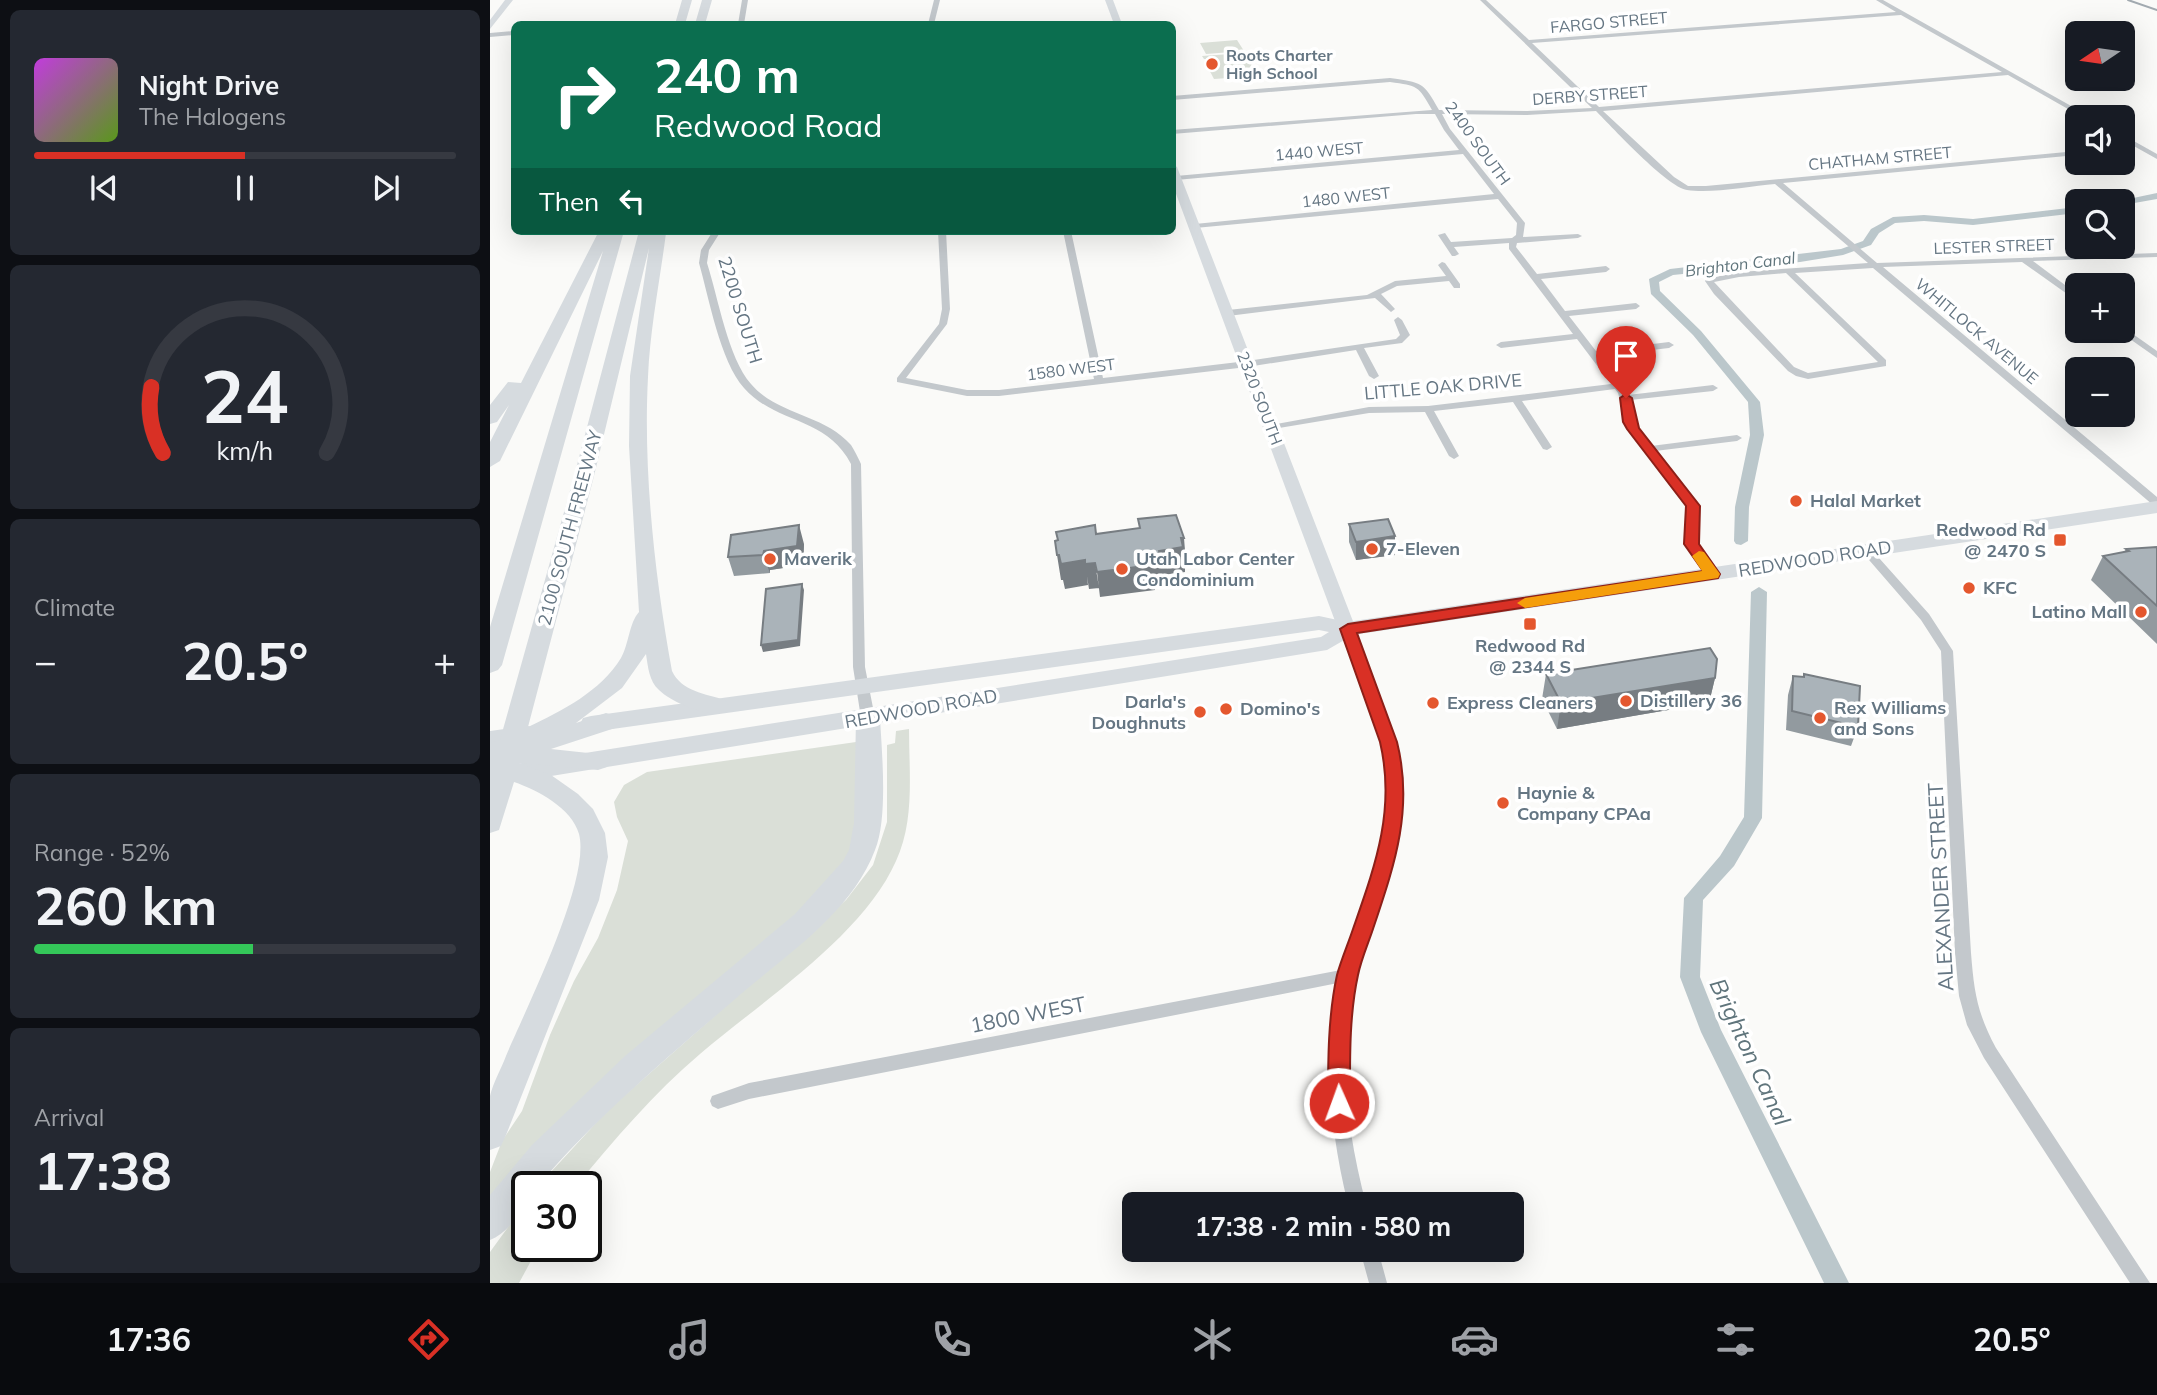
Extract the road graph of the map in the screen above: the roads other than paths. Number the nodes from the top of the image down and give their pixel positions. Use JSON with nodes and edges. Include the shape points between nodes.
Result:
{"nodes":[{"id":1,"x":509,"y":0,"type":"edge"},
{"id":2,"x":687,"y":0,"type":"edge"},
{"id":3,"x":707,"y":0,"type":"edge"},
{"id":4,"x":745,"y":0,"type":"edge"},
{"id":5,"x":937,"y":0,"type":"edge"},
{"id":6,"x":1109,"y":0,"type":"edge"},
{"id":7,"x":1483,"y":0,"type":"edge"},
{"id":8,"x":1879,"y":0,"type":"edge"},
{"id":9,"x":1902,"y":13,"type":"junction"},
{"id":10,"x":681,"y":21,"type":"edge"},
{"id":11,"x":701,"y":21,"type":"edge"},
{"id":12,"x":742,"y":21,"type":"edge"},
{"id":13,"x":932,"y":21,"type":"edge"},
{"id":14,"x":1117,"y":21,"type":"edge"},
{"id":15,"x":490,"y":26,"type":"edge"},
{"id":16,"x":511,"y":33,"type":"edge"},
{"id":17,"x":490,"y":35,"type":"edge"},
{"id":18,"x":1528,"y":43,"type":"junction"},
{"id":19,"x":2008,"y":73,"type":"junction"},
{"id":20,"x":1176,"y":98,"type":"edge"},
{"id":21,"x":2065,"y":105,"type":"edge"},
{"id":22,"x":1598,"y":109,"type":"junction"},
{"id":23,"x":1436,"y":111,"type":"junction"},
{"id":24,"x":1176,"y":132,"type":"edge"},
{"id":25,"x":2135,"y":144,"type":"edge"},
{"id":26,"x":2140,"y":147,"type":"junction"},
{"id":27,"x":2135,"y":148,"type":"edge"},
{"id":28,"x":1465,"y":152,"type":"junction"},
{"id":29,"x":2065,"y":154,"type":"edge"},
{"id":30,"x":2157,"y":156,"type":"edge"},
{"id":31,"x":1176,"y":173,"type":"edge"},
{"id":32,"x":1176,"y":176,"type":"edge"},
{"id":33,"x":1777,"y":182,"type":"junction"},
{"id":34,"x":1500,"y":196,"type":"junction"},
{"id":35,"x":1195,"y":226,"type":"junction"},
{"id":36,"x":604,"y":235,"type":"edge"},
{"id":37,"x":616,"y":235,"type":"edge"},
{"id":38,"x":645,"y":235,"type":"edge"},
{"id":39,"x":658,"y":235,"type":"edge"},
{"id":40,"x":714,"y":235,"type":"edge"},
{"id":41,"x":942,"y":235,"type":"edge"},
{"id":42,"x":1068,"y":235,"type":"edge"},
{"id":43,"x":1442,"y":235,"type":"dead end"},
{"id":44,"x":1578,"y":236,"type":"dead end"},
{"id":45,"x":1513,"y":241,"type":"junction"},
{"id":46,"x":1449,"y":246,"type":"junction"},
{"id":47,"x":1455,"y":254,"type":"dead end"},
{"id":48,"x":2157,"y":255,"type":"edge"},
{"id":49,"x":2024,"y":259,"type":"junction"},
{"id":50,"x":1442,"y":265,"type":"dead end"},
{"id":51,"x":1875,"y":265,"type":"junction"},
{"id":52,"x":1606,"y":269,"type":"dead end"},
{"id":53,"x":1787,"y":271,"type":"junction"},
{"id":54,"x":1535,"y":277,"type":"junction"},
{"id":55,"x":2065,"y":289,"type":"edge"},
{"id":56,"x":1377,"y":295,"type":"junction"},
{"id":57,"x":1636,"y":306,"type":"dead end"},
{"id":58,"x":1391,"y":309,"type":"dead end"},
{"id":59,"x":1228,"y":313,"type":"junction"},
{"id":60,"x":1563,"y":314,"type":"junction"},
{"id":61,"x":1398,"y":320,"type":"dead end"},
{"id":62,"x":553,"y":333,"type":"junction"},
{"id":63,"x":1580,"y":336,"type":"junction"},
{"id":64,"x":2135,"y":339,"type":"edge"},
{"id":65,"x":1501,"y":345,"type":"dead end"},
{"id":66,"x":1670,"y":345,"type":"dead end"},
{"id":67,"x":1359,"y":347,"type":"junction"},
{"id":68,"x":1594,"y":354,"type":"junction"},
{"id":69,"x":2157,"y":355,"type":"edge"},
{"id":70,"x":1247,"y":364,"type":"junction"},
{"id":71,"x":1883,"y":364,"type":"joint"},
{"id":72,"x":1374,"y":376,"type":"dead end"},
{"id":73,"x":1808,"y":376,"type":"joint"},
{"id":74,"x":1099,"y":381,"type":"junction"},
{"id":75,"x":1618,"y":386,"type":"junction"},
{"id":76,"x":1713,"y":388,"type":"dead end"},
{"id":77,"x":1626,"y":398,"type":"junction"},
{"id":78,"x":1516,"y":399,"type":"junction"},
{"id":79,"x":1428,"y":410,"type":"junction"},
{"id":80,"x":490,"y":418,"type":"edge"},
{"id":81,"x":1271,"y":428,"type":"junction"},
{"id":82,"x":1737,"y":438,"type":"dead end"},
{"id":83,"x":1547,"y":447,"type":"dead end"},
{"id":84,"x":1649,"y":449,"type":"junction"},
{"id":85,"x":1454,"y":456,"type":"dead end"},
{"id":86,"x":490,"y":461,"type":"edge"},
{"id":87,"x":1680,"y":492,"type":"joint"},
{"id":88,"x":2157,"y":505,"type":"edge"},
{"id":89,"x":1691,"y":525,"type":"joint"},
{"id":90,"x":1867,"y":551,"type":"junction"},
{"id":91,"x":1712,"y":574,"type":"junction"},
{"id":92,"x":647,"y":593,"type":"junction"},
{"id":93,"x":1348,"y":629,"type":"junction"},
{"id":94,"x":490,"y":665,"type":"edge"},
{"id":95,"x":862,"y":684,"type":"junction"},
{"id":96,"x":717,"y":706,"type":"junction"},
{"id":97,"x":868,"y":719,"type":"junction"},
{"id":98,"x":606,"y":722,"type":"junction"},
{"id":99,"x":538,"y":732,"type":"junction"},
{"id":100,"x":498,"y":756,"type":"edge"},
{"id":101,"x":598,"y":761,"type":"joint"},
{"id":102,"x":490,"y":777,"type":"edge"},
{"id":103,"x":490,"y":823,"type":"edge"},
{"id":104,"x":1348,"y":975,"type":"junction"},
{"id":105,"x":718,"y":1101,"type":"dead end"},
{"id":106,"x":490,"y":1135,"type":"edge"},
{"id":107,"x":1354,"y":1192,"type":"edge"},
{"id":108,"x":490,"y":1223,"type":"edge"},
{"id":109,"x":1372,"y":1262,"type":"edge"},
{"id":110,"x":1378,"y":1283,"type":"edge"},
{"id":111,"x":2141,"y":1283,"type":"edge"}],
"edges":[{"from":1,"to":15,"type":"street"},
{"from":2,"to":10,"type":"highway"},
{"from":3,"to":11,"type":"highway"},
{"from":4,"to":12,"type":"street"},
{"from":5,"to":13,"type":"street"},
{"from":6,"to":14,"type":"street"},
{"from":7,"to":18,"type":"street"},
{"from":8,"to":9,"type":"street"},
{"from":9,"to":18,"type":"street","name":"FARGO STREET"},
{"from":9,"to":19,"type":"street"},
{"from":16,"to":17,"type":"street"},
{"from":18,"to":22,"type":"street"},
{"from":19,"to":21,"type":"street"},
{"from":19,"to":22,"type":"street","name":"DERBY STREET"},
{"from":20,"to":23,"type":"street","name":"2400 SOUTH","via":[[1400,80],[1420,86]]},
{"from":22,"to":23,"type":"street","name":"DERBY STREET"},
{"from":22,"to":33,"type":"street","name":"CHATHAM STREET","via":[[1686,188]]},
{"from":23,"to":24,"type":"street","name":"DERBY STREET"},
{"from":23,"to":28,"type":"street","name":"2400 SOUTH"},
{"from":25,"to":26,"type":"street"},
{"from":26,"to":27,"type":"street"},
{"from":26,"to":30,"type":"street"},
{"from":28,"to":31,"type":"street","name":"1440 WEST"},
{"from":28,"to":34,"type":"street","name":"2400 SOUTH"},
{"from":29,"to":33,"type":"street","name":"CHATHAM STREET"},
{"from":32,"to":35,"type":"street","name":"2320 SOUTH"},
{"from":33,"to":51,"type":"street","name":"WHITLOCK AVENUE"},
{"from":34,"to":35,"type":"street","name":"1480 WEST"},
{"from":34,"to":45,"type":"street","name":"2400 SOUTH","via":[[1521,223]]},
{"from":35,"to":59,"type":"street","name":"2320 SOUTH"},
{"from":36,"to":62,"type":"highway"},
{"from":37,"to":94,"type":"highway","name":"2100 SOUTH FREEWAY"},
{"from":38,"to":103,"type":"highway","name":"2100 SOUTH FREEWAY"},
{"from":39,"to":92,"type":"highway","via":[[639,376]]},
{"from":40,"to":95,"type":"street","name":"2200 SOUTH","via":[[705,250],[704,263],[731,353],[746,384],[779,409],[835,435],[856,464]]},
{"from":41,"to":74,"type":"street","name":"1580 WEST","via":[[943,324],[900,380],[967,393]]},
{"from":42,"to":74,"type":"street"},
{"from":43,"to":46,"type":"street"},
{"from":44,"to":45,"type":"street"},
{"from":45,"to":46,"type":"street"},
{"from":45,"to":54,"type":"street","via":[[1512,247]]},
{"from":46,"to":47,"type":"street"},
{"from":48,"to":49,"type":"street","name":"LESTER STREET"},
{"from":49,"to":51,"type":"street","name":"LESTER STREET"},
{"from":49,"to":55,"type":"street"},
{"from":50,"to":56,"type":"street","via":[[1454,282],[1395,284]]},
{"from":51,"to":53,"type":"street"},
{"from":51,"to":88,"type":"street","name":"WHITLOCK AVENUE"},
{"from":52,"to":54,"type":"street"},
{"from":53,"to":71,"type":"street"},
{"from":53,"to":73,"type":"street","via":[[1709,281],[1791,369]]},
{"from":54,"to":60,"type":"street"},
{"from":56,"to":58,"type":"street"},
{"from":56,"to":59,"type":"street"},
{"from":57,"to":60,"type":"street"},
{"from":59,"to":70,"type":"street","name":"2320 SOUTH"},
{"from":60,"to":63,"type":"street"},
{"from":61,"to":67,"type":"street","name":"1580 WEST","via":[[1403,339]]},
{"from":62,"to":80,"type":"highway"},
{"from":62,"to":86,"type":"highway"},
{"from":63,"to":65,"type":"street"},
{"from":63,"to":68,"type":"street"},
{"from":64,"to":69,"type":"street"},
{"from":66,"to":68,"type":"street"},
{"from":67,"to":70,"type":"street","name":"1580 WEST"},
{"from":67,"to":72,"type":"street"},
{"from":68,"to":75,"type":"street"},
{"from":70,"to":74,"type":"street","name":"1580 WEST"},
{"from":70,"to":81,"type":"street","name":"2320 SOUTH"},
{"from":71,"to":73,"type":"street"},
{"from":75,"to":77,"type":"street"},
{"from":75,"to":78,"type":"street","name":"LITTLE OAK DRIVE"},
{"from":76,"to":77,"type":"street"},
{"from":77,"to":84,"type":"street","via":[[1629,422]]},
{"from":78,"to":79,"type":"street","name":"LITTLE OAK DRIVE"},
{"from":78,"to":83,"type":"street"},
{"from":79,"to":81,"type":"street","name":"LITTLE OAK DRIVE","via":[[1369,410]]},
{"from":79,"to":85,"type":"street"},
{"from":81,"to":93,"type":"street","name":"2320 SOUTH"},
{"from":82,"to":84,"type":"street"},
{"from":84,"to":87,"type":"street"},
{"from":87,"to":89,"type":"street"},
{"from":88,"to":90,"type":"main road","name":"REDWOOD ROAD"},
{"from":89,"to":91,"type":"street","via":[[1692,544]]},
{"from":90,"to":91,"type":"main road","name":"REDWOOD ROAD"},
{"from":90,"to":111,"type":"street","name":"ALEXANDER STREET","via":[[1925,617],[1947,651],[1963,953],[1975,1025],[2008,1083]]},
{"from":91,"to":93,"type":"main road","name":"REDWOOD ROAD"},
{"from":92,"to":96,"type":"highway","via":[[662,677],[680,694]]},
{"from":92,"to":99,"type":"highway","via":[[642,644],[628,668],[589,703]]},
{"from":93,"to":95,"type":"main road","name":"REDWOOD ROAD","via":[[1320,623]]},
{"from":93,"to":97,"type":"main road","name":"REDWOOD ROAD","via":[[1327,643]]},
{"from":93,"to":104,"type":"street","via":[[1388,742],[1395,803],[1388,858]]},
{"from":95,"to":96,"type":"main road","name":"REDWOOD ROAD"},
{"from":95,"to":97,"type":"street","name":"2200 SOUTH"},
{"from":96,"to":98,"type":"main road","name":"REDWOOD ROAD"},
{"from":97,"to":101,"type":"main road","name":"REDWOOD ROAD"},
{"from":97,"to":108,"type":"highway","via":[[866,838],[847,877],[776,945],[598,1099],[520,1182]]},
{"from":98,"to":99,"type":"main road","name":"REDWOOD ROAD"},
{"from":98,"to":100,"type":"highway"},
{"from":99,"to":100,"type":"highway"},
{"from":100,"to":101,"type":"highway"},
{"from":100,"to":102,"type":"main road"},
{"from":100,"to":106,"type":"highway","via":[[575,807],[592,833],[595,857],[585,900]]},
{"from":104,"to":105,"type":"street","name":"1800 WEST","via":[[749,1091]]},
{"from":104,"to":107,"type":"street","via":[[1337,1076]]},
{"from":109,"to":110,"type":"street"}]}
